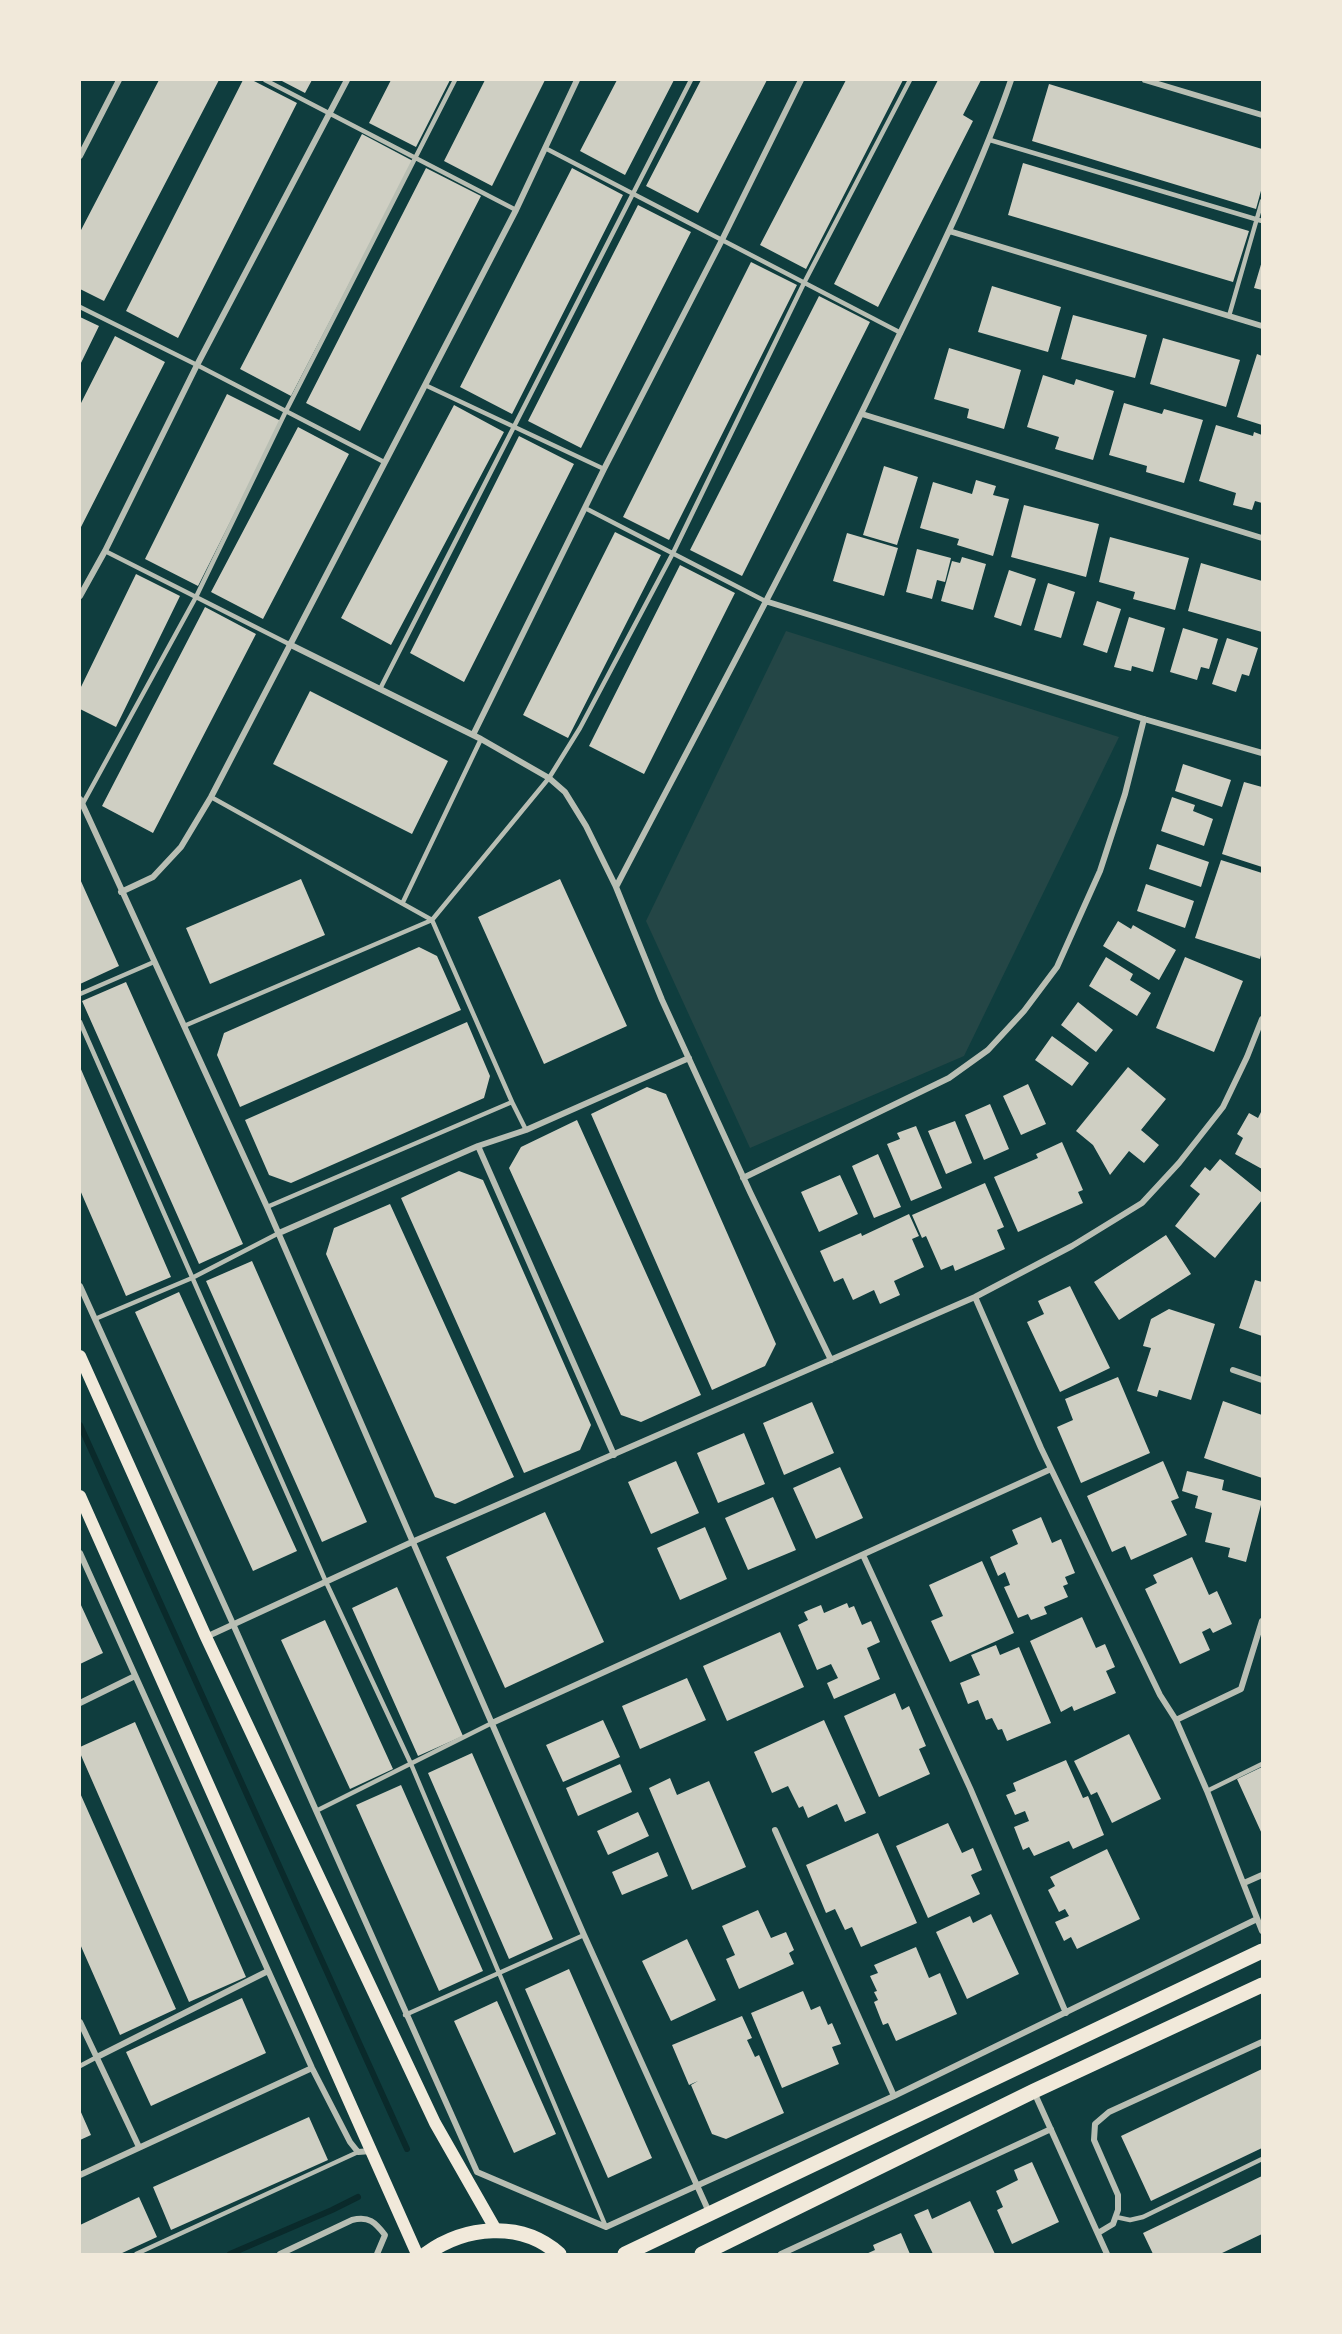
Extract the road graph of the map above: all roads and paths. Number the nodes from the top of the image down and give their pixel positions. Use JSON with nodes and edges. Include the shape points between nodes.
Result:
{"nodes":[{"id":1,"x":118,"y":80,"type":"edge"},
{"id":2,"x":265,"y":80,"type":"edge"},
{"id":3,"x":347,"y":80,"type":"edge"},
{"id":4,"x":455,"y":80,"type":"edge"},
{"id":5,"x":577,"y":80,"type":"edge"},
{"id":6,"x":691,"y":80,"type":"edge"},
{"id":7,"x":801,"y":80,"type":"edge"},
{"id":8,"x":910,"y":80,"type":"edge"},
{"id":9,"x":1011,"y":80,"type":"edge"},
{"id":10,"x":1145,"y":80,"type":"edge"},
{"id":11,"x":330,"y":113,"type":"junction"},
{"id":12,"x":1263,"y":115,"type":"edge"},
{"id":13,"x":990,"y":140,"type":"junction"},
{"id":14,"x":545,"y":148,"type":"junction"},
{"id":15,"x":80,"y":156,"type":"edge"},
{"id":16,"x":416,"y":158,"type":"junction"},
{"id":17,"x":633,"y":194,"type":"junction"},
{"id":18,"x":1263,"y":201,"type":"edge"},
{"id":19,"x":516,"y":210,"type":"junction"},
{"id":20,"x":1260,"y":220,"type":"edge"},
{"id":21,"x":949,"y":231,"type":"junction"},
{"id":22,"x":722,"y":240,"type":"junction"},
{"id":23,"x":804,"y":283,"type":"junction"},
{"id":24,"x":80,"y":307,"type":"edge"},
{"id":25,"x":1228,"y":316,"type":"junction"},
{"id":26,"x":1263,"y":326,"type":"edge"},
{"id":27,"x":901,"y":333,"type":"junction"},
{"id":28,"x":197,"y":365,"type":"junction"},
{"id":29,"x":424,"y":385,"type":"junction"},
{"id":30,"x":286,"y":411,"type":"junction"},
{"id":31,"x":862,"y":414,"type":"junction"},
{"id":32,"x":514,"y":427,"type":"junction"},
{"id":33,"x":384,"y":462,"type":"junction"},
{"id":34,"x":604,"y":469,"type":"junction"},
{"id":35,"x":585,"y":508,"type":"junction"},
{"id":36,"x":1263,"y":538,"type":"edge"},
{"id":37,"x":105,"y":551,"type":"junction"},
{"id":38,"x":673,"y":553,"type":"junction"},
{"id":39,"x":80,"y":596,"type":"edge"},
{"id":40,"x":196,"y":597,"type":"junction"},
{"id":41,"x":765,"y":601,"type":"junction"},
{"id":42,"x":289,"y":644,"type":"junction"},
{"id":43,"x":380,"y":689,"type":"junction"},
{"id":44,"x":1144,"y":719,"type":"junction"},
{"id":45,"x":473,"y":735,"type":"junction"},
{"id":46,"x":481,"y":739,"type":"junction"},
{"id":47,"x":1263,"y":753,"type":"edge"},
{"id":48,"x":549,"y":778,"type":"junction"},
{"id":49,"x":211,"y":797,"type":"junction"},
{"id":50,"x":81,"y":802,"type":"edge"},
{"id":51,"x":616,"y":887,"type":"junction"},
{"id":52,"x":121,"y":892,"type":"junction"},
{"id":53,"x":403,"y":902,"type":"junction"},
{"id":54,"x":432,"y":920,"type":"junction"},
{"id":55,"x":154,"y":962,"type":"junction"},
{"id":56,"x":80,"y":994,"type":"edge"},
{"id":57,"x":1263,"y":1019,"type":"edge"},
{"id":58,"x":80,"y":1022,"type":"edge"},
{"id":59,"x":184,"y":1026,"type":"junction"},
{"id":60,"x":689,"y":1058,"type":"junction"},
{"id":61,"x":512,"y":1102,"type":"junction"},
{"id":62,"x":526,"y":1130,"type":"junction"},
{"id":63,"x":478,"y":1146,"type":"junction"},
{"id":64,"x":743,"y":1178,"type":"junction"},
{"id":65,"x":267,"y":1207,"type":"junction"},
{"id":66,"x":279,"y":1233,"type":"junction"},
{"id":67,"x":192,"y":1278,"type":"junction"},
{"id":68,"x":80,"y":1286,"type":"edge"},
{"id":69,"x":975,"y":1297,"type":"junction"},
{"id":70,"x":95,"y":1319,"type":"junction"},
{"id":71,"x":80,"y":1356,"type":"edge"},
{"id":72,"x":831,"y":1360,"type":"junction"},
{"id":73,"x":1233,"y":1370,"type":"dead end"},
{"id":74,"x":1263,"y":1380,"type":"edge"},
{"id":75,"x":614,"y":1455,"type":"junction"},
{"id":76,"x":1051,"y":1469,"type":"junction"},
{"id":77,"x":80,"y":1496,"type":"edge"},
{"id":78,"x":412,"y":1542,"type":"junction"},
{"id":79,"x":80,"y":1553,"type":"edge"},
{"id":80,"x":863,"y":1555,"type":"junction"},
{"id":81,"x":326,"y":1582,"type":"junction"},
{"id":82,"x":1263,"y":1621,"type":"edge"},
{"id":83,"x":233,"y":1624,"type":"junction"},
{"id":84,"x":206,"y":1637,"type":"junction"},
{"id":85,"x":135,"y":1676,"type":"junction"},
{"id":86,"x":80,"y":1703,"type":"edge"},
{"id":87,"x":1176,"y":1720,"type":"junction"},
{"id":88,"x":492,"y":1723,"type":"junction"},
{"id":89,"x":411,"y":1764,"type":"junction"},
{"id":90,"x":1263,"y":1764,"type":"edge"},
{"id":91,"x":1207,"y":1791,"type":"junction"},
{"id":92,"x":316,"y":1811,"type":"junction"},
{"id":93,"x":775,"y":1830,"type":"dead end"},
{"id":94,"x":1263,"y":1875,"type":"edge"},
{"id":95,"x":1244,"y":1883,"type":"junction"},
{"id":96,"x":1257,"y":1919,"type":"junction"},
{"id":97,"x":1263,"y":1931,"type":"edge"},
{"id":98,"x":584,"y":1935,"type":"junction"},
{"id":99,"x":1263,"y":1951,"type":"edge"},
{"id":100,"x":268,"y":1971,"type":"junction"},
{"id":101,"x":499,"y":1973,"type":"junction"},
{"id":102,"x":1263,"y":1985,"type":"edge"},
{"id":103,"x":1066,"y":2013,"type":"junction"},
{"id":104,"x":405,"y":2015,"type":"junction"},
{"id":105,"x":80,"y":2022,"type":"edge"},
{"id":106,"x":1263,"y":2042,"type":"edge"},
{"id":107,"x":97,"y":2057,"type":"junction"},
{"id":108,"x":80,"y":2066,"type":"edge"},
{"id":109,"x":312,"y":2068,"type":"junction"},
{"id":110,"x":1034,"y":2091,"type":"junction"},
{"id":111,"x":894,"y":2096,"type":"junction"},
{"id":112,"x":1051,"y":2129,"type":"junction"},
{"id":113,"x":139,"y":2147,"type":"junction"},
{"id":114,"x":365,"y":2152,"type":"junction"},
{"id":115,"x":1263,"y":2159,"type":"edge"},
{"id":116,"x":80,"y":2175,"type":"edge"},
{"id":117,"x":695,"y":2185,"type":"junction"},
{"id":118,"x":710,"y":2214,"type":"junction"},
{"id":119,"x":1116,"y":2217,"type":"junction"},
{"id":120,"x":606,"y":2227,"type":"junction"},
{"id":121,"x":496,"y":2230,"type":"junction"},
{"id":122,"x":1098,"y":2233,"type":"junction"},
{"id":123,"x":136,"y":2254,"type":"edge"},
{"id":124,"x":280,"y":2254,"type":"edge"},
{"id":125,"x":377,"y":2254,"type":"edge"},
{"id":126,"x":417,"y":2254,"type":"edge"},
{"id":127,"x":426,"y":2254,"type":"edge"},
{"id":128,"x":559,"y":2254,"type":"edge"},
{"id":129,"x":626,"y":2254,"type":"edge"},
{"id":130,"x":702,"y":2254,"type":"edge"},
{"id":131,"x":781,"y":2254,"type":"edge"},
{"id":132,"x":1107,"y":2254,"type":"edge"}],
"edges":[{"from":1,"to":15,"type":"street"},
{"from":2,"to":11,"type":"lane"},
{"from":3,"to":11,"type":"street"},
{"from":4,"to":16,"type":"lane"},
{"from":5,"to":14,"type":"street"},
{"from":6,"to":17,"type":"lane"},
{"from":7,"to":22,"type":"street"},
{"from":8,"to":23,"type":"lane"},
{"from":9,"to":13,"type":"street"},
{"from":10,"to":12,"type":"street"},
{"from":11,"to":16,"type":"lane"},
{"from":11,"to":28,"type":"street"},
{"from":13,"to":20,"type":"lane"},
{"from":13,"to":21,"type":"street"},
{"from":14,"to":17,"type":"lane"},
{"from":14,"to":19,"type":"street"},
{"from":16,"to":19,"type":"lane"},
{"from":16,"to":30,"type":"lane"},
{"from":17,"to":22,"type":"lane"},
{"from":17,"to":32,"type":"lane"},
{"from":18,"to":20,"type":"lane"},
{"from":19,"to":29,"type":"street"},
{"from":20,"to":25,"type":"lane"},
{"from":21,"to":25,"type":"street"},
{"from":21,"to":27,"type":"street"},
{"from":22,"to":23,"type":"lane"},
{"from":22,"to":34,"type":"street"},
{"from":23,"to":27,"type":"lane"},
{"from":23,"to":38,"type":"lane"},
{"from":24,"to":28,"type":"lane"},
{"from":25,"to":26,"type":"street"},
{"from":27,"to":31,"type":"street"},
{"from":28,"to":30,"type":"lane"},
{"from":28,"to":37,"type":"street"},
{"from":29,"to":32,"type":"lane"},
{"from":29,"to":33,"type":"street"},
{"from":30,"to":33,"type":"lane"},
{"from":30,"to":40,"type":"lane"},
{"from":31,"to":36,"type":"street"},
{"from":31,"to":41,"type":"street"},
{"from":32,"to":34,"type":"lane"},
{"from":32,"to":43,"type":"lane"},
{"from":33,"to":42,"type":"street"},
{"from":34,"to":35,"type":"street"},
{"from":35,"to":38,"type":"lane"},
{"from":35,"to":45,"type":"street"},
{"from":37,"to":39,"type":"street"},
{"from":37,"to":40,"type":"lane"},
{"from":38,"to":41,"type":"lane"},
{"from":38,"to":48,"type":"lane","via":[[580,728]]},
{"from":40,"to":42,"type":"lane"},
{"from":40,"to":50,"type":"lane"},
{"from":41,"to":44,"type":"street"},
{"from":41,"to":51,"type":"street"},
{"from":42,"to":43,"type":"street"},
{"from":42,"to":49,"type":"street"},
{"from":43,"to":45,"type":"street"},
{"from":44,"to":47,"type":"street"},
{"from":44,"to":64,"type":"street","via":[[1100,871],[1057,967],[1024,1011],[988,1050],[949,1078]]},
{"from":45,"to":46,"type":"street"},
{"from":46,"to":48,"type":"street"},
{"from":46,"to":53,"type":"lane"},
{"from":48,"to":51,"type":"street","via":[[565,792],[586,826]]},
{"from":48,"to":54,"type":"lane"},
{"from":49,"to":52,"type":"street","via":[[181,847],[153,877]]},
{"from":49,"to":53,"type":"lane"},
{"from":50,"to":52,"type":"street"},
{"from":51,"to":60,"type":"street"},
{"from":52,"to":55,"type":"street"},
{"from":53,"to":54,"type":"lane"},
{"from":54,"to":59,"type":"lane"},
{"from":54,"to":61,"type":"lane"},
{"from":55,"to":56,"type":"lane"},
{"from":55,"to":59,"type":"street"},
{"from":57,"to":69,"type":"street","via":[[1223,1107],[1142,1203],[1072,1246]]},
{"from":58,"to":67,"type":"lane"},
{"from":59,"to":65,"type":"street"},
{"from":60,"to":62,"type":"street"},
{"from":60,"to":64,"type":"street"},
{"from":61,"to":62,"type":"lane"},
{"from":61,"to":65,"type":"lane"},
{"from":62,"to":63,"type":"street"},
{"from":63,"to":66,"type":"street"},
{"from":63,"to":75,"type":"street"},
{"from":64,"to":72,"type":"street"},
{"from":65,"to":66,"type":"street"},
{"from":66,"to":67,"type":"lane"},
{"from":66,"to":78,"type":"street"},
{"from":67,"to":70,"type":"lane"},
{"from":67,"to":81,"type":"lane"},
{"from":68,"to":70,"type":"street"},
{"from":69,"to":72,"type":"street"},
{"from":69,"to":76,"type":"street"},
{"from":70,"to":83,"type":"street"},
{"from":71,"to":84,"type":"main road"},
{"from":72,"to":75,"type":"street"},
{"from":73,"to":74,"type":"street"},
{"from":75,"to":78,"type":"street"},
{"from":76,"to":80,"type":"street"},
{"from":76,"to":87,"type":"street","via":[[1160,1695]]},
{"from":77,"to":114,"type":"main road"},
{"from":78,"to":81,"type":"street"},
{"from":78,"to":88,"type":"street"},
{"from":79,"to":85,"type":"street"},
{"from":80,"to":88,"type":"street"},
{"from":80,"to":103,"type":"street","via":[[970,1788]]},
{"from":81,"to":83,"type":"street"},
{"from":81,"to":89,"type":"lane"},
{"from":82,"to":87,"type":"street","via":[[1241,1689]]},
{"from":83,"to":84,"type":"street"},
{"from":83,"to":92,"type":"street"},
{"from":84,"to":121,"type":"main road","via":[[435,2123]]},
{"from":85,"to":86,"type":"street"},
{"from":85,"to":100,"type":"street"},
{"from":87,"to":91,"type":"street"},
{"from":88,"to":89,"type":"lane"},
{"from":88,"to":98,"type":"street"},
{"from":89,"to":92,"type":"lane"},
{"from":89,"to":101,"type":"lane"},
{"from":90,"to":91,"type":"lane"},
{"from":91,"to":95,"type":"street"},
{"from":92,"to":104,"type":"street"},
{"from":93,"to":111,"type":"street"},
{"from":94,"to":95,"type":"street"},
{"from":95,"to":96,"type":"street"},
{"from":96,"to":97,"type":"street"},
{"from":96,"to":103,"type":"street"},
{"from":98,"to":101,"type":"lane"},
{"from":98,"to":117,"type":"street"},
{"from":99,"to":118,"type":"main road"},
{"from":100,"to":107,"type":"street"},
{"from":100,"to":109,"type":"street"},
{"from":101,"to":104,"type":"lane"},
{"from":101,"to":120,"type":"lane"},
{"from":102,"to":110,"type":"main road"},
{"from":103,"to":111,"type":"street"},
{"from":104,"to":120,"type":"street","via":[[477,2172]]},
{"from":105,"to":107,"type":"street"},
{"from":106,"to":119,"type":"street","via":[[1109,2112],[1095,2124],[1094,2140],[1118,2196]]},
{"from":107,"to":108,"type":"lane"},
{"from":107,"to":113,"type":"street"},
{"from":109,"to":113,"type":"street"},
{"from":109,"to":114,"type":"street","via":[[350,2142]]},
{"from":110,"to":112,"type":"street"},
{"from":110,"to":130,"type":"main road"},
{"from":111,"to":117,"type":"street"},
{"from":112,"to":122,"type":"street"},
{"from":112,"to":131,"type":"street"},
{"from":113,"to":116,"type":"street"},
{"from":114,"to":123,"type":"lane"},
{"from":114,"to":126,"type":"main road"},
{"from":115,"to":119,"type":"lane","via":[[1143,2217]]},
{"from":117,"to":118,"type":"street"},
{"from":117,"to":120,"type":"street"},
{"from":118,"to":129,"type":"main road"},
{"from":119,"to":122,"type":"street","via":[[1113,2224]]},
{"from":121,"to":127,"type":"main road","via":[[468,2233]]},
{"from":121,"to":128,"type":"main road","via":[[528,2236]]},
{"from":122,"to":132,"type":"street"},
{"from":124,"to":125,"type":"street","via":[[363,2217],[376,2223],[385,2235]]}]}
